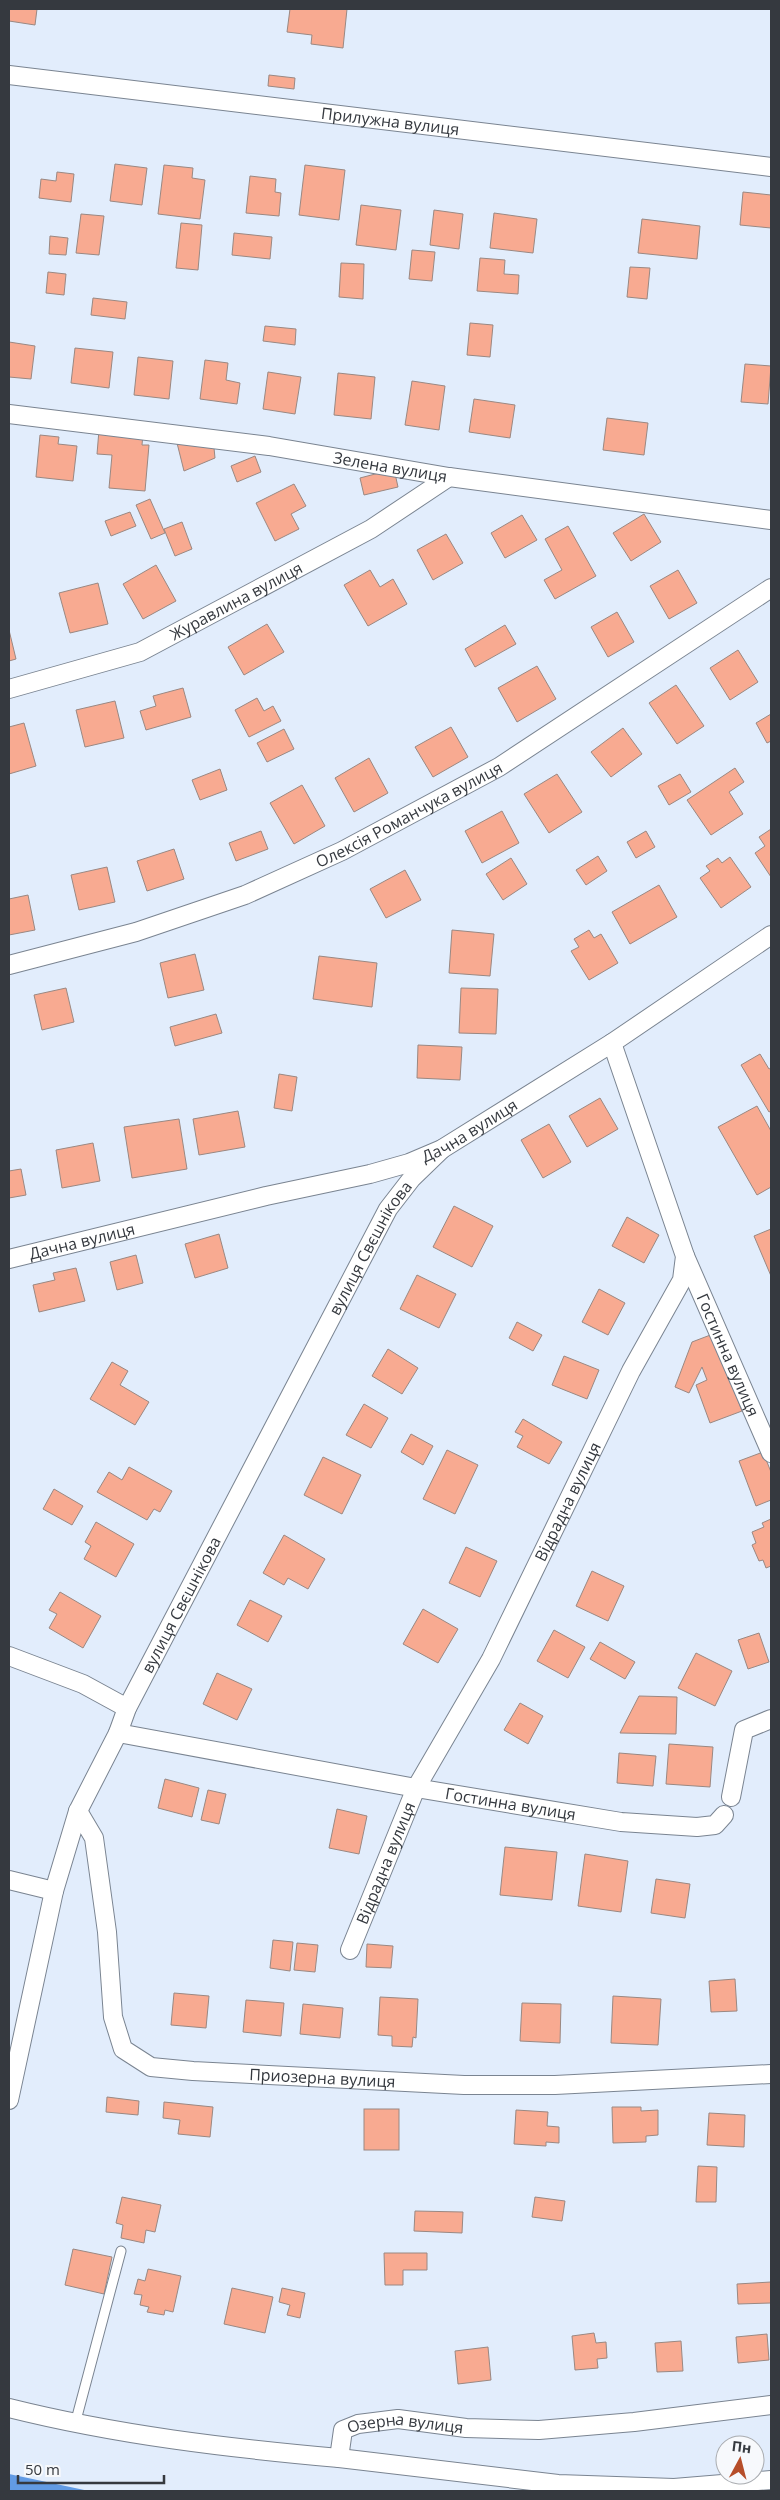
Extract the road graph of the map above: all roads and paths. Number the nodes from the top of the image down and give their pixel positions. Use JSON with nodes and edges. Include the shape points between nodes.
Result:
{"nodes":[{"id":1,"x":9,"y":75,"type":"edge"},
{"id":2,"x":771,"y":167,"type":"edge"},
{"id":3,"x":9,"y":414,"type":"edge"},
{"id":4,"x":449,"y":477,"type":"junction"},
{"id":5,"x":771,"y":520,"type":"edge"},
{"id":6,"x":771,"y":588,"type":"edge"},
{"id":7,"x":9,"y":689,"type":"edge"},
{"id":8,"x":771,"y":935,"type":"edge"},
{"id":9,"x":9,"y":965,"type":"edge"},
{"id":10,"x":612,"y":1043,"type":"junction"},
{"id":11,"x":442,"y":1149,"type":"junction"},
{"id":12,"x":685,"y":1256,"type":"junction"},
{"id":13,"x":9,"y":1259,"type":"edge"},
{"id":14,"x":771,"y":1453,"type":"edge"},
{"id":15,"x":9,"y":1656,"type":"edge"},
{"id":16,"x":127,"y":1708,"type":"junction"},
{"id":17,"x":771,"y":1719,"type":"edge"},
{"id":18,"x":118,"y":1732,"type":"junction"},
{"id":19,"x":416,"y":1788,"type":"junction"},
{"id":20,"x":731,"y":1797,"type":"dead end"},
{"id":21,"x":78,"y":1811,"type":"junction"},
{"id":22,"x":724,"y":1816,"type":"dead end"},
{"id":23,"x":9,"y":1880,"type":"edge"},
{"id":24,"x":54,"y":1891,"type":"junction"},
{"id":25,"x":350,"y":1950,"type":"dead end"},
{"id":26,"x":771,"y":2074,"type":"edge"},
{"id":27,"x":9,"y":2100,"type":"edge"},
{"id":28,"x":121,"y":2252,"type":"dead end"},
{"id":29,"x":771,"y":2405,"type":"edge"},
{"id":30,"x":9,"y":2408,"type":"edge"},
{"id":31,"x":75,"y":2424,"type":"junction"},
{"id":32,"x":339,"y":2458,"type":"junction"},
{"id":33,"x":771,"y":2480,"type":"edge"}],
"edges":[{"from":1,"to":2,"type":"street","name":"Прилужна вулиця"},
{"from":3,"to":4,"type":"street","name":"Зелена вулиця","via":[[269,446]]},
{"from":4,"to":5,"type":"street","name":"Зелена вулиця"},
{"from":4,"to":7,"type":"street","name":"Журавлина вулиця","via":[[371,529],[140,652]]},
{"from":6,"to":9,"type":"street","name":"Олексія Романчука вулиця","via":[[499,767],[342,851],[227,901],[136,932]]},
{"from":8,"to":10,"type":"street","name":"Дачна вулиця"},
{"from":10,"to":11,"type":"street","name":"Дачна вулиця"},
{"from":10,"to":12,"type":"street","name":"Відрадна вулиця"},
{"from":11,"to":13,"type":"street","name":"Дачна вулиця","via":[[370,1174]]},
{"from":11,"to":16,"type":"street","name":"вулиця Свєшнікова","via":[[412,1178],[388,1209]]},
{"from":12,"to":14,"type":"street","name":"Гостинна вулиця"},
{"from":12,"to":19,"type":"street","name":"Відрадна вулиця","via":[[682,1280],[631,1371],[491,1660]]},
{"from":15,"to":16,"type":"street","via":[[83,1684]]},
{"from":16,"to":18,"type":"street","name":"вулиця Свєшнікова"},
{"from":17,"to":20,"type":"street","via":[[744,1730]]},
{"from":18,"to":19,"type":"street","name":"Гостинна вулиця"},
{"from":18,"to":21,"type":"street","name":"вулиця Свєшнікова"},
{"from":19,"to":22,"type":"street","name":"Гостинна вулиця","via":[[621,1822],[683,1828],[715,1825]]},
{"from":19,"to":25,"type":"street","name":"Відрадна вулиця"},
{"from":21,"to":24,"type":"street","name":"вулиця Свєшнікова"},
{"from":21,"to":26,"type":"street","name":"Приозерна вулиця","via":[[94,1838],[107,1932],[113,2017],[122,2049],[150,2067],[482,2085],[555,2085]]},
{"from":23,"to":24,"type":"street"},
{"from":24,"to":27,"type":"street","name":"вулиця Свєшнікова"},
{"from":28,"to":31,"type":"lane"},
{"from":29,"to":32,"type":"street","name":"Озерна вулиця","via":[[539,2430],[466,2428],[398,2419],[358,2424],[343,2430]]},
{"from":30,"to":31,"type":"street","name":"Озерна вулиця"},
{"from":31,"to":32,"type":"street","name":"Озерна вулиця","via":[[218,2447]]},
{"from":32,"to":33,"type":"street","via":[[558,2484],[674,2488]]}]}
